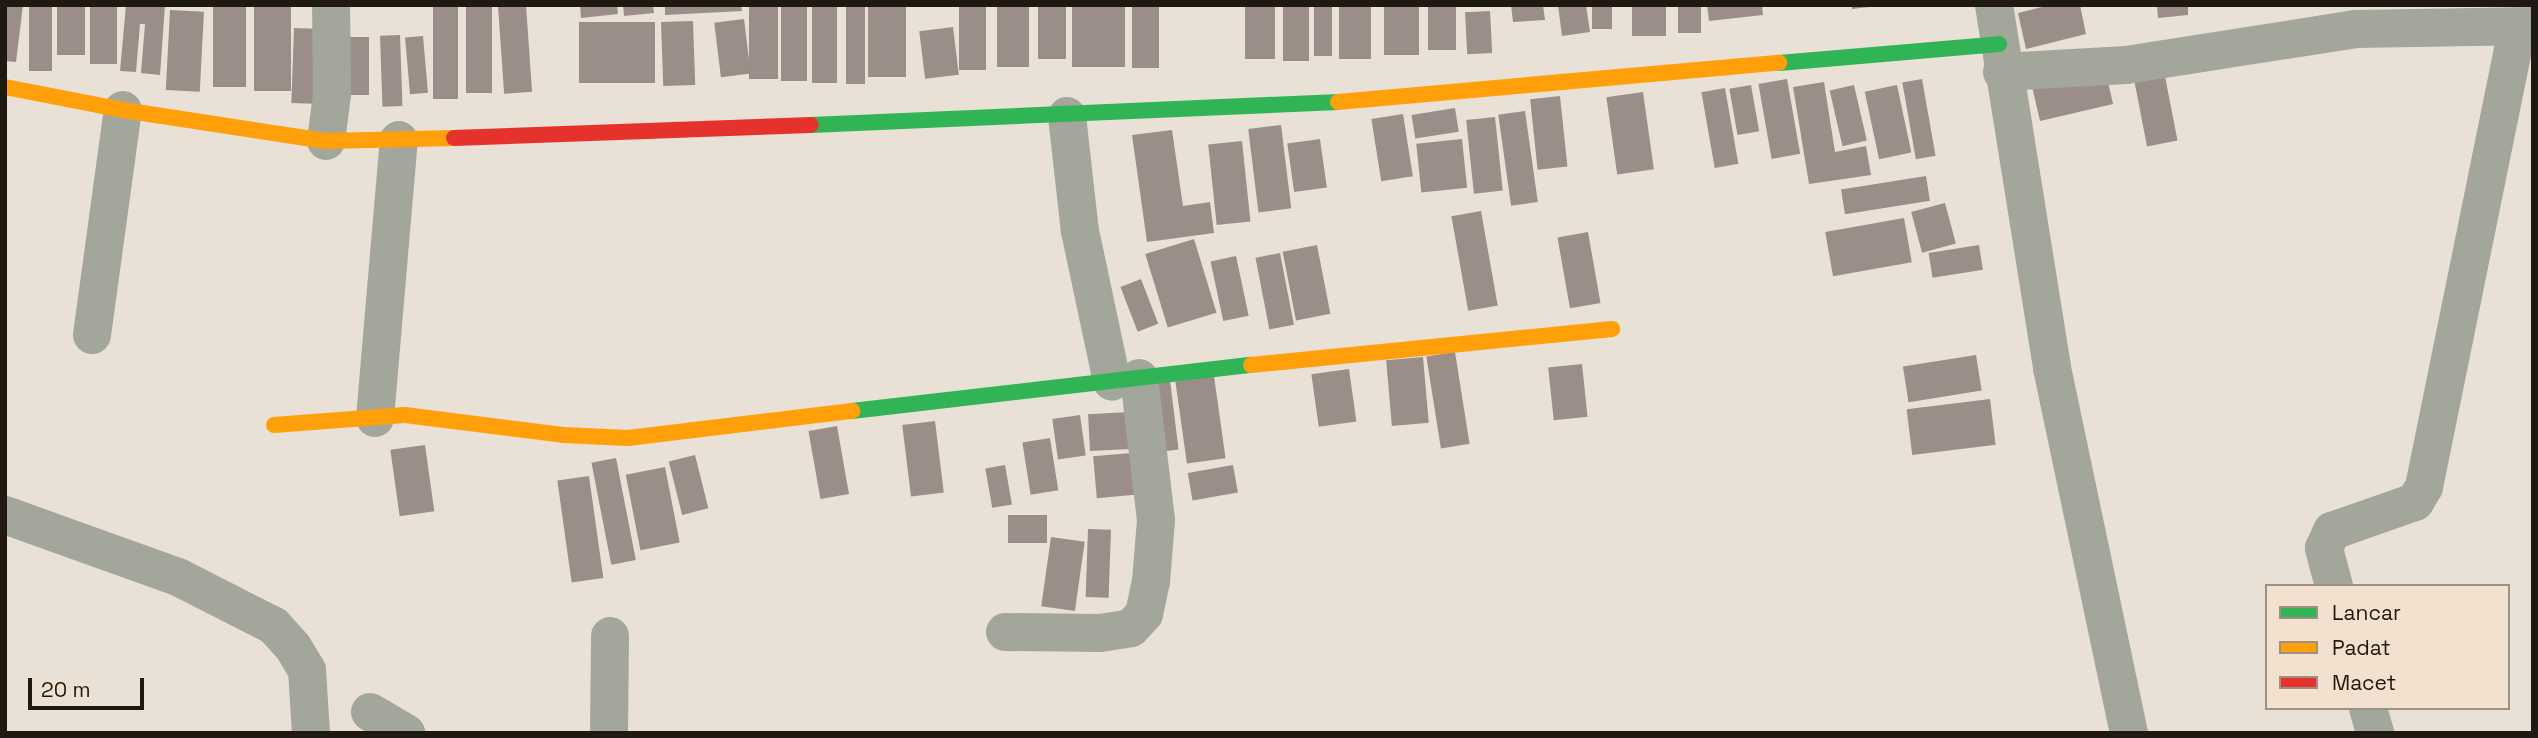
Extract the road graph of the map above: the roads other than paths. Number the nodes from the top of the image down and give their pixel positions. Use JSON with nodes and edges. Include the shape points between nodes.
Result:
{"nodes":[{"id":1,"x":331,"y":5,"type":"edge"},
{"id":2,"x":1994,"y":5,"type":"edge"},
{"id":3,"x":2525,"y":27,"type":"edge"},
{"id":4,"x":2001,"y":58,"type":"junction"},
{"id":5,"x":5,"y":88,"type":"edge"},
{"id":6,"x":123,"y":110,"type":"junction"},
{"id":7,"x":1068,"y":116,"type":"junction"},
{"id":8,"x":399,"y":140,"type":"junction"},
{"id":9,"x":326,"y":141,"type":"junction"},
{"id":10,"x":1612,"y":329,"type":"dead end"},
{"id":11,"x":92,"y":335,"type":"dead end"},
{"id":12,"x":1126,"y":380,"type":"junction"},
{"id":13,"x":375,"y":418,"type":"junction"},
{"id":14,"x":275,"y":425,"type":"dead end"},
{"id":15,"x":5,"y":515,"type":"edge"},
{"id":16,"x":2333,"y":584,"type":"edge"},
{"id":17,"x":1005,"y":632,"type":"dead end"},
{"id":18,"x":610,"y":636,"type":"dead end"},
{"id":19,"x":2369,"y":710,"type":"edge"},
{"id":20,"x":370,"y":712,"type":"dead end"},
{"id":21,"x":311,"y":733,"type":"edge"},
{"id":22,"x":406,"y":733,"type":"edge"},
{"id":23,"x":609,"y":733,"type":"edge"},
{"id":24,"x":2129,"y":733,"type":"edge"},
{"id":25,"x":2375,"y":733,"type":"edge"}],
"edges":[{"from":1,"to":9,"type":"street","via":[[332,95]]},
{"from":2,"to":4,"type":"street"},
{"from":3,"to":4,"type":"street","via":[[2355,29],[2126,65]]},
{"from":3,"to":16,"type":"street","via":[[2424,487],[2415,502],[2332,531],[2324,548]]},
{"from":4,"to":7,"type":"street"},
{"from":4,"to":24,"type":"street","via":[[2052,368]]},
{"from":5,"to":6,"type":"street"},
{"from":6,"to":9,"type":"street"},
{"from":6,"to":11,"type":"street"},
{"from":7,"to":8,"type":"street"},
{"from":7,"to":12,"type":"street","via":[[1080,231]]},
{"from":8,"to":9,"type":"street"},
{"from":8,"to":13,"type":"street"},
{"from":10,"to":12,"type":"street"},
{"from":12,"to":13,"type":"street","via":[[628,438],[564,435],[405,415]]},
{"from":12,"to":17,"type":"street","via":[[1157,520],[1144,614],[1131,628],[1100,633]]},
{"from":13,"to":14,"type":"street"},
{"from":15,"to":21,"type":"street","via":[[178,577],[274,626],[307,670]]},
{"from":18,"to":23,"type":"street"},
{"from":19,"to":25,"type":"street"},
{"from":20,"to":22,"type":"street"}]}
